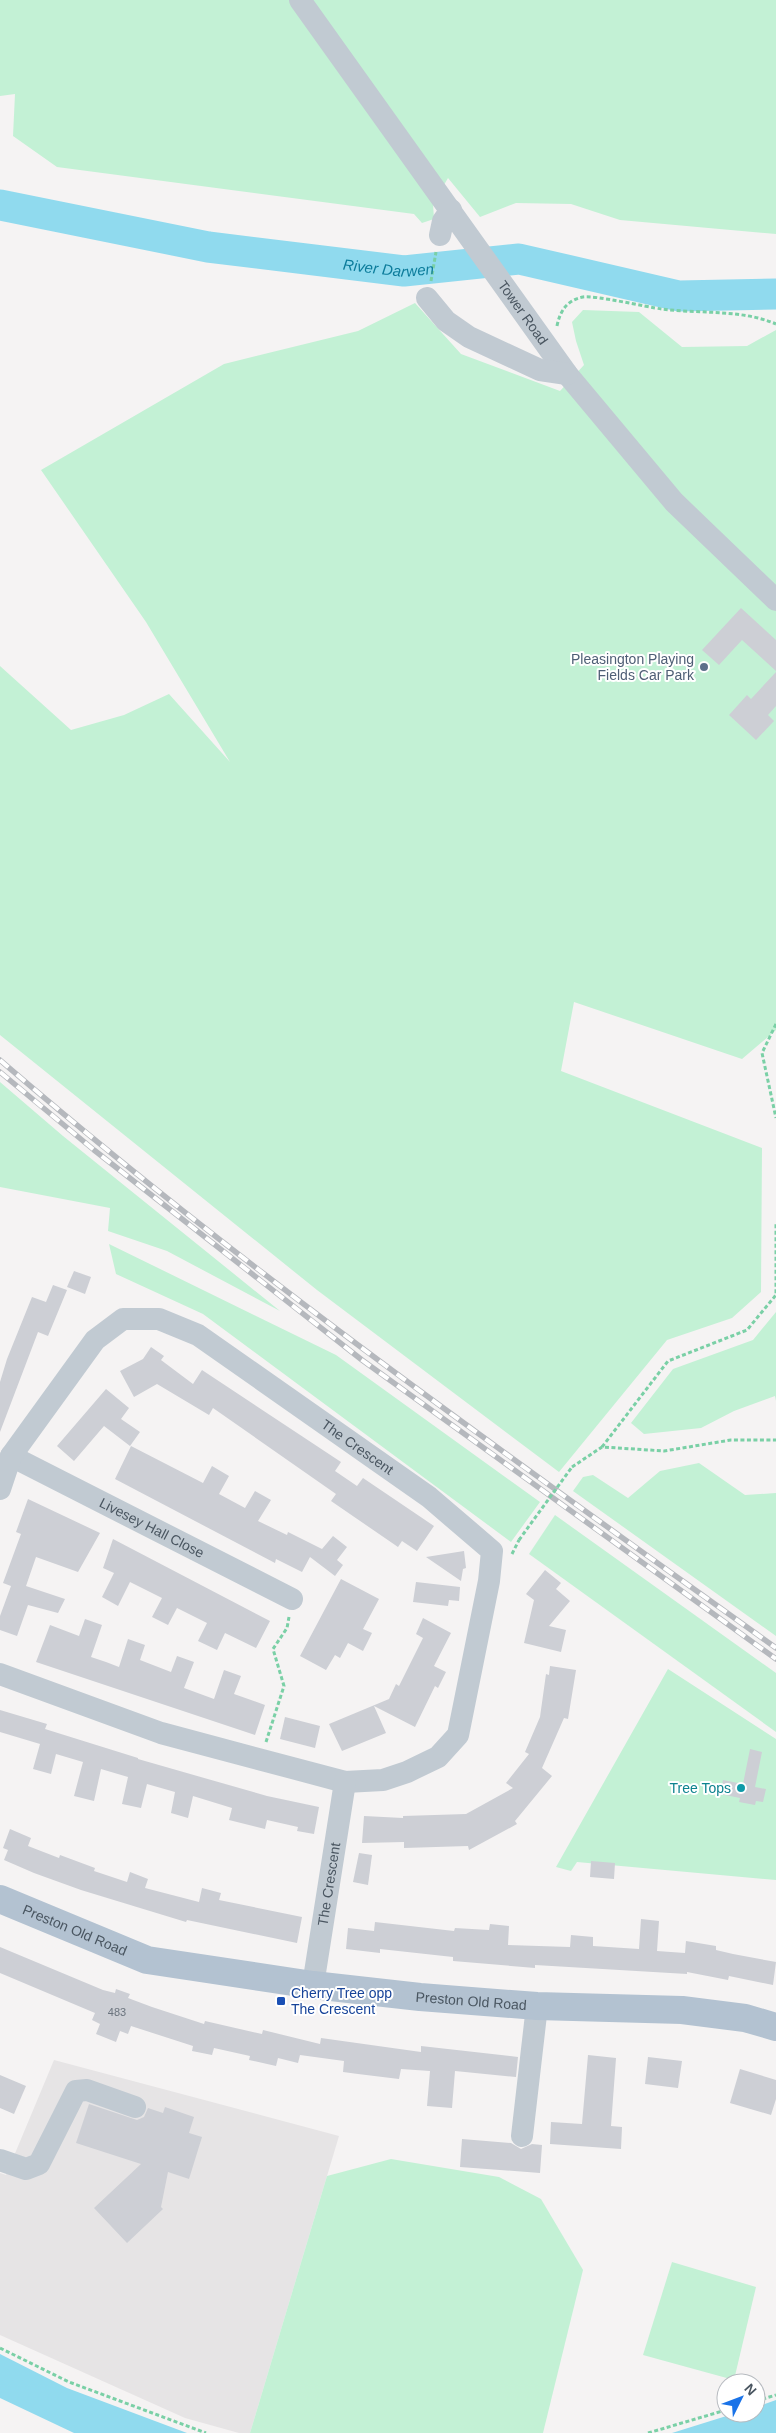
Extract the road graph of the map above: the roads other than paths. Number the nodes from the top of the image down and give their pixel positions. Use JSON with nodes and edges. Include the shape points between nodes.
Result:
{"nodes":[{"id":1,"x":300,"y":0,"type":"edge"},
{"id":2,"x":451,"y":210,"type":"junction"},
{"id":3,"x":440,"y":235,"type":"road end"},
{"id":4,"x":427,"y":298,"type":"road end"},
{"id":5,"x":567,"y":374,"type":"junction"},
{"id":6,"x":776,"y":600,"type":"edge"},
{"id":7,"x":11,"y":1456,"type":"junction"},
{"id":8,"x":0,"y":1489,"type":"edge"},
{"id":9,"x":292,"y":1599,"type":"road end"},
{"id":10,"x":0,"y":1674,"type":"edge"},
{"id":11,"x":344,"y":1782,"type":"junction"},
{"id":12,"x":0,"y":1899,"type":"edge"},
{"id":13,"x":313,"y":1985,"type":"junction"},
{"id":14,"x":537,"y":2006,"type":"junction"},
{"id":15,"x":776,"y":2027,"type":"edge"},
{"id":16,"x":135,"y":2107,"type":"dead end"},
{"id":17,"x":522,"y":2136,"type":"dead end"},
{"id":18,"x":3,"y":2162,"type":"edge"}],
"edges":[{"from":1,"to":2,"type":"street","name":"Tower Road"},
{"from":2,"to":3,"type":"street","via":[[443,221]]},
{"from":2,"to":5,"type":"street","name":"Tower Road"},
{"from":4,"to":5,"type":"street","via":[[446,320],[469,337],[540,370]]},
{"from":5,"to":6,"type":"street","name":"Tower Road","via":[[674,502]]},
{"from":7,"to":8,"type":"street","name":"The Crescent"},
{"from":7,"to":9,"type":"street","name":"Livesey Hall Close"},
{"from":7,"to":11,"type":"street","name":"The Crescent","via":[[95,1340],[123,1319],[160,1318],[198,1334],[429,1496],[492,1551],[489,1581],[458,1735],[438,1757],[407,1772],[383,1780]]},
{"from":10,"to":11,"type":"street","name":"The Crescent","via":[[161,1733]]},
{"from":11,"to":13,"type":"street","name":"The Crescent"},
{"from":12,"to":13,"type":"main road","name":"Preston Old Road","via":[[147,1960]]},
{"from":13,"to":14,"type":"main road","name":"Preston Old Road"},
{"from":14,"to":15,"type":"main road","name":"Preston Old Road","via":[[682,2010],[746,2018]]},
{"from":14,"to":17,"type":"street"},
{"from":16,"to":18,"type":"street","via":[[87,2090],[76,2091],[39,2164],[26,2169]]}]}
